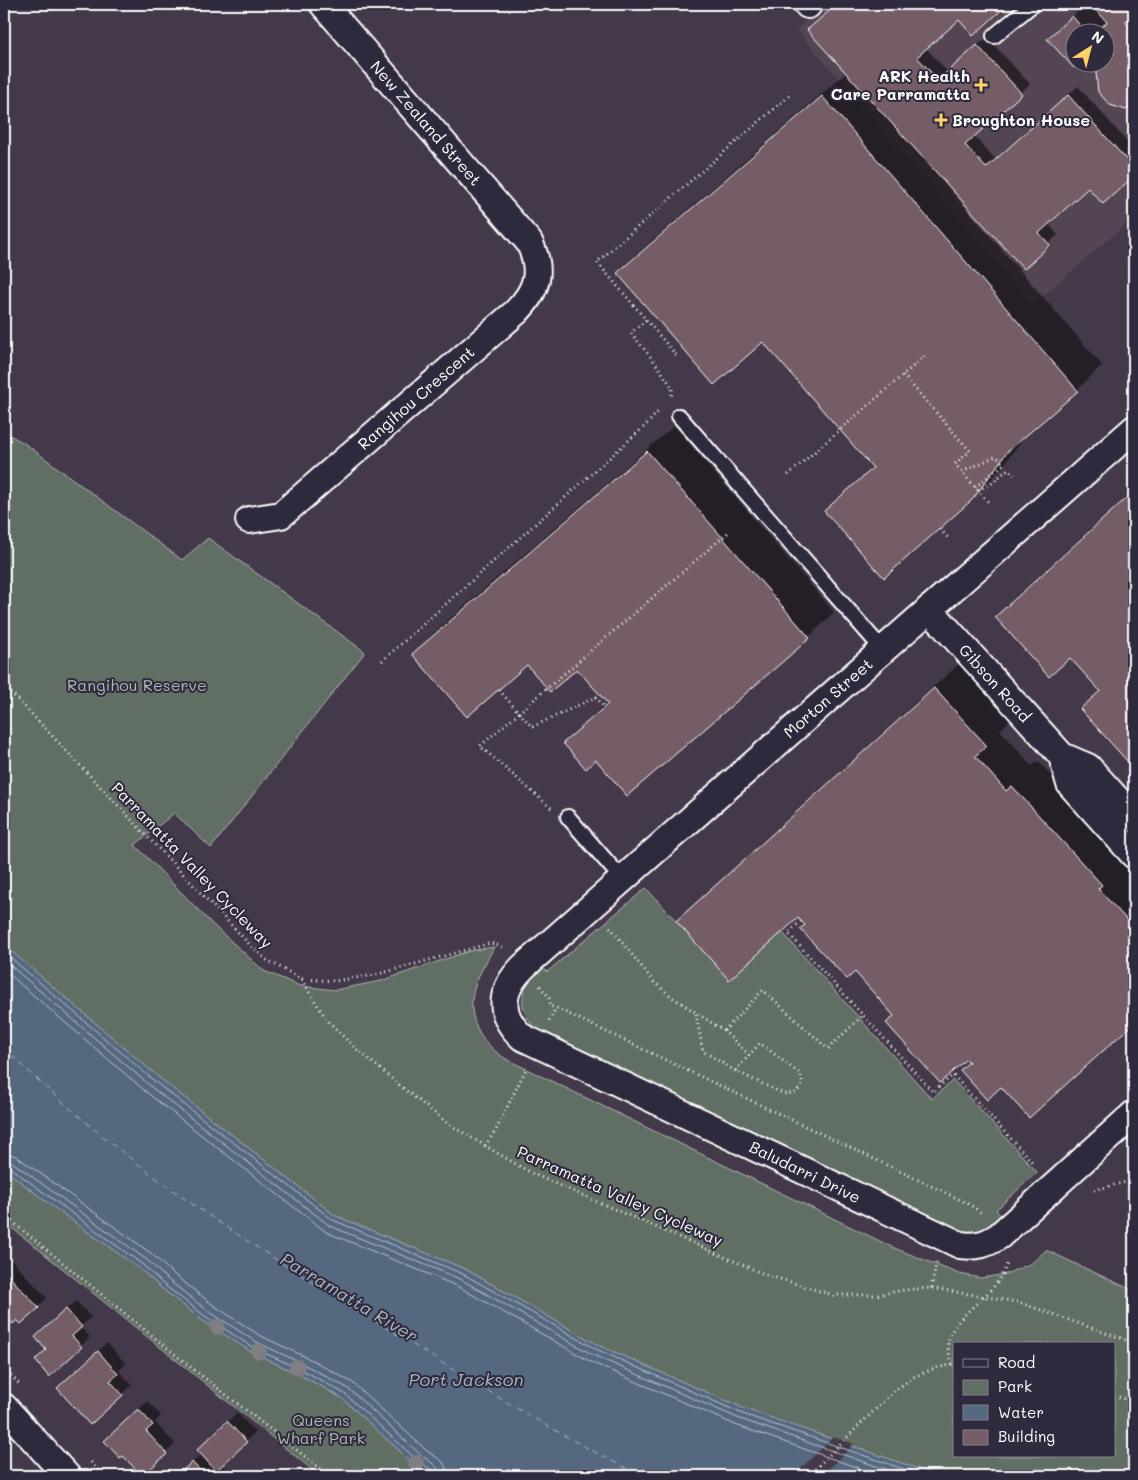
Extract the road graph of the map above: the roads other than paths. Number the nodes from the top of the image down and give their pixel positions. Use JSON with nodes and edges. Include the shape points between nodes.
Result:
{"nodes":[{"id":1,"x":323,"y":4,"type":"edge"},
{"id":2,"x":1033,"y":4,"type":"edge"},
{"id":3,"x":994,"y":36,"type":"dead end"},
{"id":4,"x":530,"y":242,"type":"joint"},
{"id":5,"x":680,"y":416,"type":"dead end"},
{"id":6,"x":1134,"y":429,"type":"edge"},
{"id":7,"x":249,"y":520,"type":"dead end"},
{"id":8,"x":929,"y":609,"type":"junction"},
{"id":9,"x":883,"y":650,"type":"junction"},
{"id":10,"x":1062,"y":756,"type":"junction"},
{"id":11,"x":562,"y":815,"type":"road end"},
{"id":12,"x":1134,"y":818,"type":"edge"},
{"id":13,"x":1134,"y":855,"type":"edge"},
{"id":14,"x":622,"y":879,"type":"junction"},
{"id":15,"x":529,"y":974,"type":"joint"},
{"id":16,"x":1134,"y":1114,"type":"edge"},
{"id":17,"x":4,"y":1406,"type":"edge"},
{"id":18,"x":67,"y":1476,"type":"edge"}],
"edges":[{"from":1,"to":4,"type":"street","name":"New Zealand Street"},
{"from":2,"to":3,"type":"lane"},
{"from":4,"to":7,"type":"street","name":"Rangihou Crescent","via":[[537,275],[535,286],[524,304],[280,515]]},
{"from":5,"to":9,"type":"lane"},
{"from":6,"to":8,"type":"street","name":"Morton Street"},
{"from":8,"to":9,"type":"street","name":"Morton Street"},
{"from":8,"to":10,"type":"street","name":"Gibson Road"},
{"from":9,"to":14,"type":"street","name":"Morton Street"},
{"from":10,"to":12,"type":"street","name":"Gibson Road","via":[[1088,767]]},
{"from":10,"to":13,"type":"street","name":"Gibson Road","via":[[1070,784]]},
{"from":11,"to":14,"type":"lane"},
{"from":14,"to":15,"type":"street","name":"Morton Street"},
{"from":15,"to":16,"type":"street","name":"Baludarri Drive","via":[[512,978],[504,998],[507,1019],[522,1037],[960,1245],[975,1247],[988,1244],[999,1236]]},
{"from":17,"to":18,"type":"street"}]}
